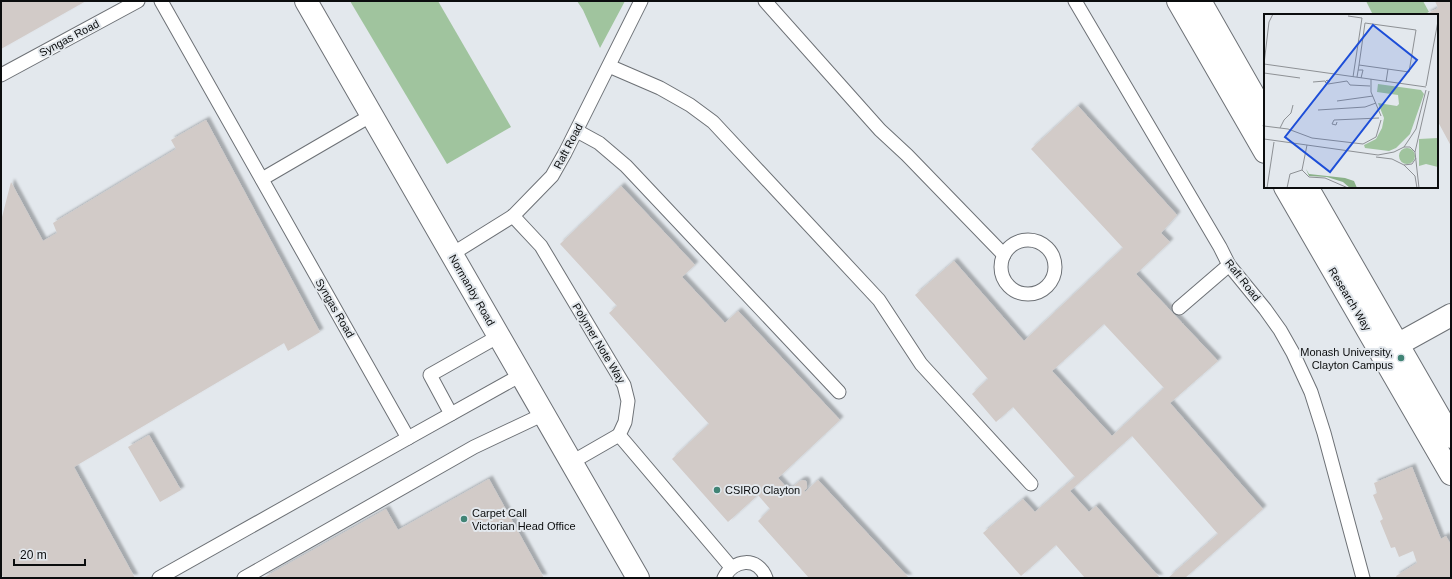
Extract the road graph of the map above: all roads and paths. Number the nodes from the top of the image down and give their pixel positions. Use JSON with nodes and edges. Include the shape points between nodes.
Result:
{"nodes":[{"id":1,"x":138,"y":1,"type":"edge"},
{"id":2,"x":161,"y":1,"type":"edge"},
{"id":3,"x":306,"y":1,"type":"edge"},
{"id":4,"x":641,"y":1,"type":"edge"},
{"id":5,"x":765,"y":1,"type":"edge"},
{"id":6,"x":1075,"y":1,"type":"edge"},
{"id":7,"x":1178,"y":1,"type":"edge"},
{"id":8,"x":1200,"y":1,"type":"edge"},
{"id":9,"x":1207,"y":34,"type":"junction"},
{"id":10,"x":609,"y":66,"type":"junction"},
{"id":11,"x":1,"y":75,"type":"edge"},
{"id":12,"x":1264,"y":114,"type":"edge"},
{"id":13,"x":372,"y":115,"type":"junction"},
{"id":14,"x":577,"y":131,"type":"junction"},
{"id":15,"x":1264,"y":150,"type":"edge"},
{"id":16,"x":262,"y":179,"type":"junction"},
{"id":17,"x":1286,"y":188,"type":"edge"},
{"id":18,"x":1308,"y":188,"type":"edge"},
{"id":19,"x":513,"y":216,"type":"junction"},
{"id":20,"x":452,"y":254,"type":"junction"},
{"id":21,"x":1004,"y":255,"type":"junction"},
{"id":22,"x":1229,"y":265,"type":"junction"},
{"id":23,"x":1179,"y":308,"type":"dead end"},
{"id":24,"x":1451,"y":315,"type":"edge"},
{"id":25,"x":499,"y":336,"type":"junction"},
{"id":26,"x":1390,"y":349,"type":"junction"},
{"id":27,"x":521,"y":375,"type":"junction"},
{"id":28,"x":839,"y":392,"type":"dead end"},
{"id":29,"x":451,"y":414,"type":"junction"},
{"id":30,"x":544,"y":414,"type":"junction"},
{"id":31,"x":619,"y":435,"type":"junction"},
{"id":32,"x":1451,"y":437,"type":"edge"},
{"id":33,"x":408,"y":438,"type":"junction"},
{"id":34,"x":572,"y":462,"type":"junction"},
{"id":35,"x":1451,"y":474,"type":"edge"},
{"id":36,"x":1031,"y":484,"type":"dead end"},
{"id":37,"x":727,"y":573,"type":"edge"},
{"id":38,"x":159,"y":578,"type":"edge"},
{"id":39,"x":244,"y":578,"type":"edge"},
{"id":40,"x":638,"y":578,"type":"edge"},
{"id":41,"x":766,"y":578,"type":"edge"},
{"id":42,"x":1363,"y":578,"type":"edge"}],
"edges":[{"from":1,"to":11,"type":"lane","name":"Syngas Road"},
{"from":2,"to":16,"type":"lane","name":"Syngas Road"},
{"from":3,"to":13,"type":"street","name":"Normanby Road"},
{"from":4,"to":10,"type":"lane","name":"Raft Road"},
{"from":5,"to":21,"type":"lane","via":[[880,130],[907,154]]},
{"from":6,"to":22,"type":"lane","name":"Raft Road"},
{"from":7,"to":9,"type":"street"},
{"from":8,"to":9,"type":"street"},
{"from":9,"to":12,"type":"street"},
{"from":9,"to":15,"type":"street"},
{"from":10,"to":14,"type":"lane","name":"Raft Road"},
{"from":10,"to":36,"type":"lane","via":[[660,88],[713,122],[879,300],[921,364]]},
{"from":13,"to":16,"type":"lane"},
{"from":13,"to":20,"type":"street","name":"Normanby Road"},
{"from":14,"to":19,"type":"lane","name":"Raft Road","via":[[552,176]]},
{"from":14,"to":28,"type":"lane","via":[[599,143],[626,166]]},
{"from":16,"to":33,"type":"lane","name":"Syngas Road"},
{"from":17,"to":26,"type":"street","name":"Research Way"},
{"from":18,"to":26,"type":"street","name":"Research Way"},
{"from":19,"to":20,"type":"lane","name":"Raft Road"},
{"from":19,"to":31,"type":"lane","name":"Polymer Note Way","via":[[541,246],[624,385],[628,401],[625,422]]},
{"from":20,"to":25,"type":"street","name":"Normanby Road"},
{"from":21,"to":21,"type":"lane","via":[[1009,247],[1017,242],[1026,239],[1036,240],[1046,246],[1052,254],[1055,263],[1052,281],[1046,288],[1028,294],[1011,288],[1002,272],[1001,263]]},
{"from":22,"to":23,"type":"lane"},
{"from":22,"to":42,"type":"lane","name":"Raft Road","via":[[1280,330],[1311,392]]},
{"from":24,"to":26,"type":"street"},
{"from":25,"to":27,"type":"street","name":"Normanby Road"},
{"from":25,"to":29,"type":"lane","via":[[430,376]]},
{"from":26,"to":32,"type":"street","name":"Research Way"},
{"from":26,"to":35,"type":"street","name":"Research Way"},
{"from":27,"to":29,"type":"lane"},
{"from":27,"to":30,"type":"street","name":"Normanby Road"},
{"from":29,"to":33,"type":"lane"},
{"from":30,"to":34,"type":"street","name":"Normanby Road"},
{"from":30,"to":39,"type":"lane","via":[[474,447]]},
{"from":31,"to":34,"type":"lane"},
{"from":31,"to":37,"type":"lane"},
{"from":33,"to":38,"type":"lane"},
{"from":34,"to":40,"type":"street","name":"Normanby Road"},
{"from":37,"to":41,"type":"lane","via":[[738,563],[746,562],[760,568]]}]}
